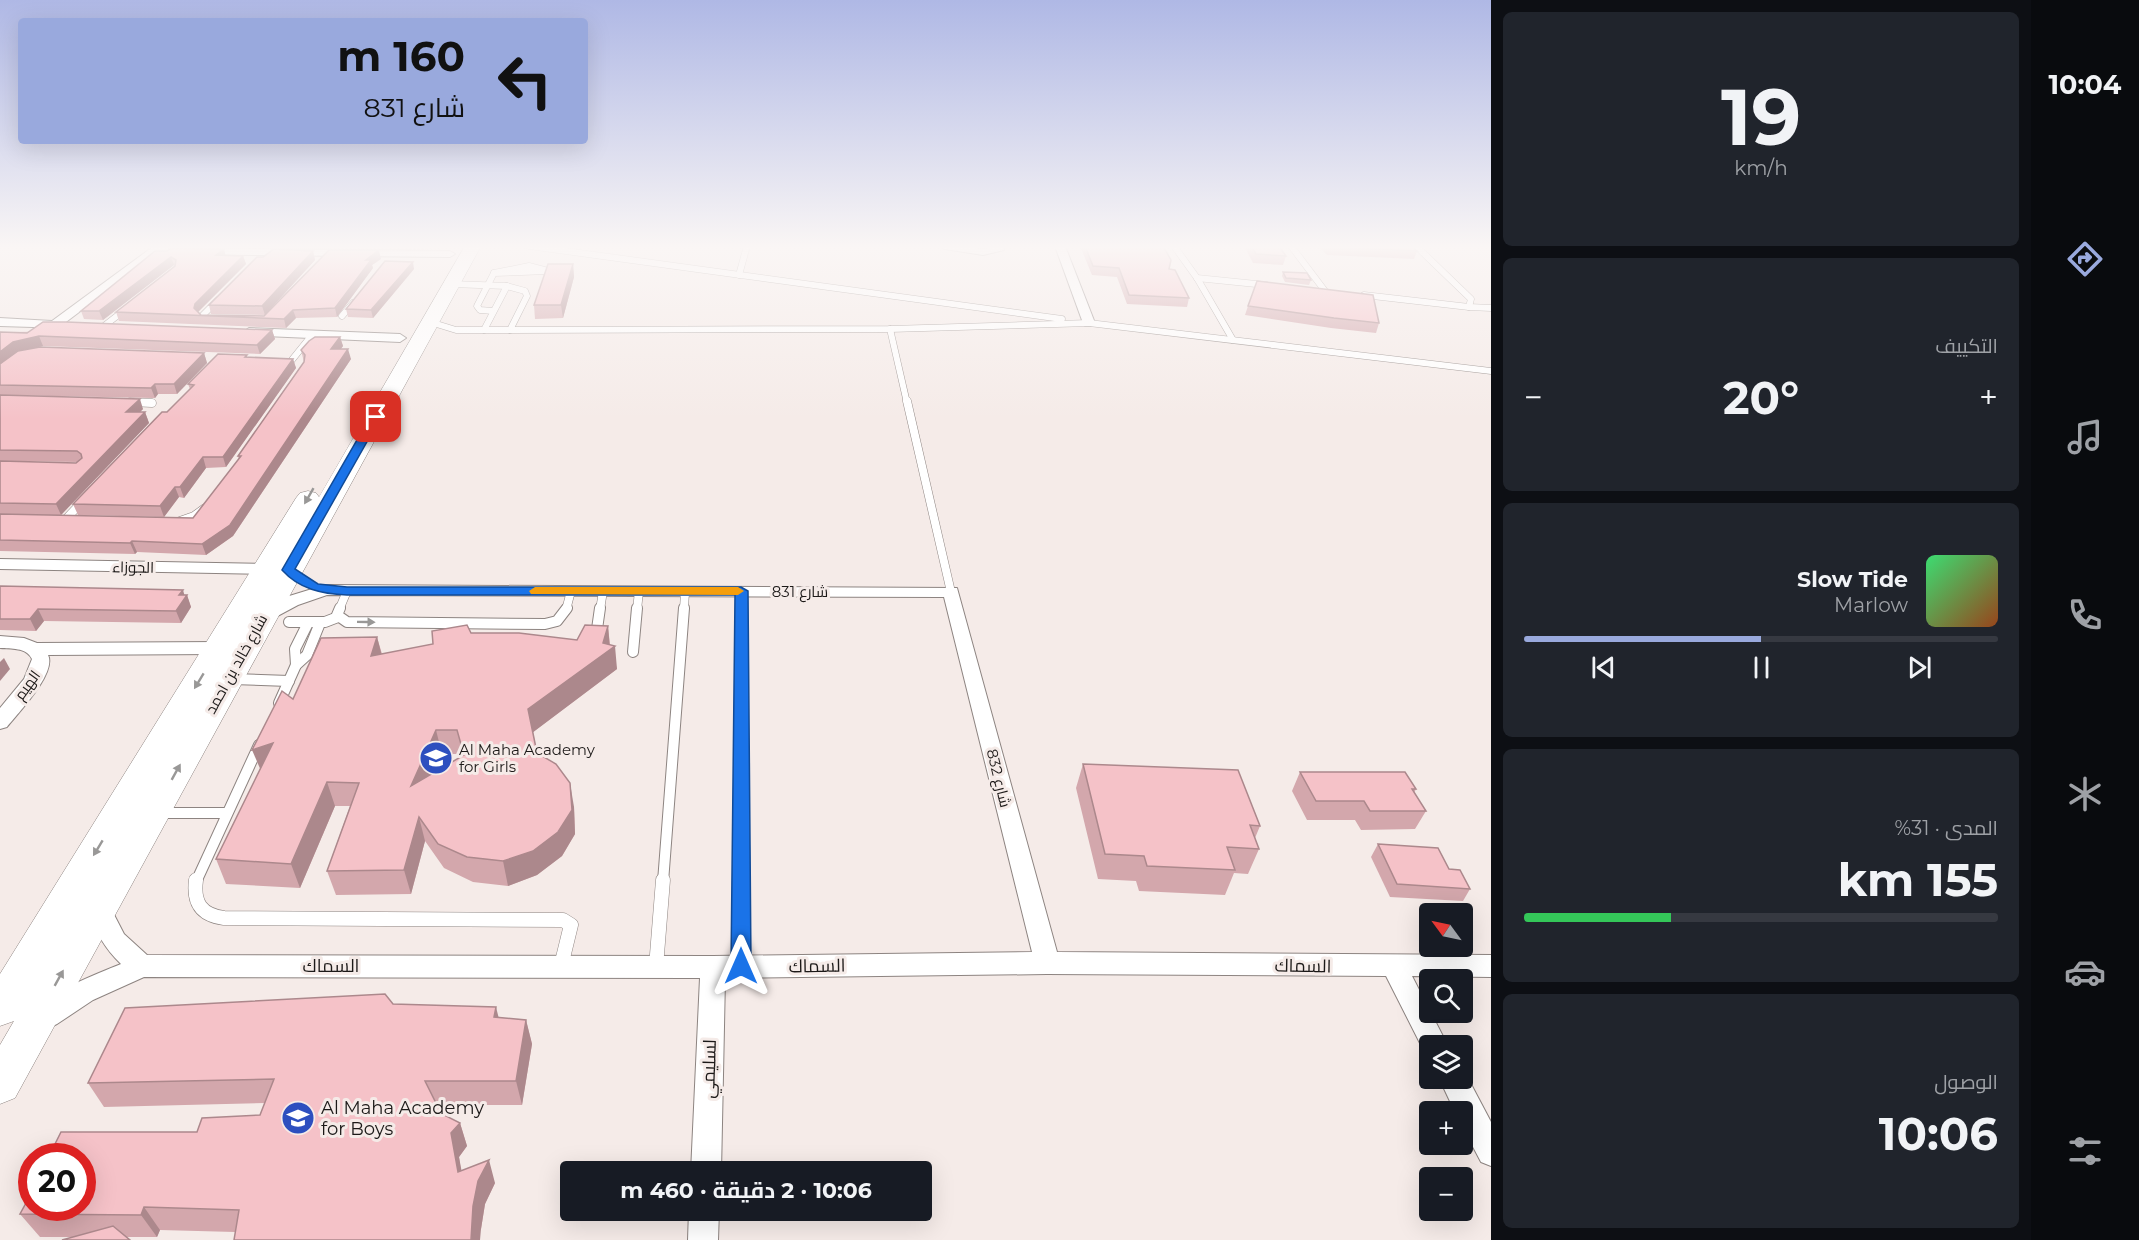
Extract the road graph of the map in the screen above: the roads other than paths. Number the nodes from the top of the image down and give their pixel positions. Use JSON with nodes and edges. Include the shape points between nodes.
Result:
{"nodes":[{"id":1,"x":83,"y":304,"type":"edge"},
{"id":2,"x":214,"y":304,"type":"edge"},
{"id":3,"x":352,"y":304,"type":"edge"},
{"id":4,"x":440,"y":304,"type":"edge"},
{"id":5,"x":443,"y":304,"type":"edge"},
{"id":6,"x":479,"y":304,"type":"edge"},
{"id":7,"x":497,"y":304,"type":"edge"},
{"id":8,"x":523,"y":304,"type":"edge"},
{"id":9,"x":952,"y":304,"type":"edge"},
{"id":10,"x":1082,"y":304,"type":"edge"},
{"id":11,"x":1212,"y":304,"type":"edge"},
{"id":12,"x":1440,"y":304,"type":"edge"},
{"id":13,"x":1470,"y":304,"type":"edge"},
{"id":14,"x":131,"y":305,"type":"edge"},
{"id":15,"x":1469,"y":307,"type":"junction"},
{"id":16,"x":1491,"y":308,"type":"edge"},
{"id":17,"x":493,"y":311,"type":"junction"},
{"id":18,"x":342,"y":316,"type":"dead end"},
{"id":19,"x":1,"y":323,"type":"edge"},
{"id":20,"x":1089,"y":323,"type":"junction"},
{"id":21,"x":56,"y":324,"type":"junction"},
{"id":22,"x":75,"y":325,"type":"edge"},
{"id":23,"x":100,"y":326,"type":"joint"},
{"id":24,"x":128,"y":327,"type":"edge"},
{"id":25,"x":222,"y":327,"type":"junction"},
{"id":26,"x":890,"y":329,"type":"junction"},
{"id":27,"x":197,"y":330,"type":"edge"},
{"id":28,"x":484,"y":330,"type":"junction"},
{"id":29,"x":510,"y":330,"type":"junction"},
{"id":30,"x":429,"y":333,"type":"junction"},
{"id":31,"x":312,"y":334,"type":"junction"},
{"id":32,"x":1233,"y":340,"type":"junction"},
{"id":33,"x":280,"y":361,"type":"edge"},
{"id":34,"x":291,"y":361,"type":"junction"},
{"id":35,"x":302,"y":365,"type":"edge"},
{"id":36,"x":1491,"y":371,"type":"edge"},
{"id":37,"x":117,"y":402,"type":"edge"},
{"id":38,"x":152,"y":403,"type":"dead end"},
{"id":39,"x":88,"y":496,"type":"edge"},
{"id":40,"x":212,"y":498,"type":"edge"},
{"id":41,"x":53,"y":521,"type":"edge"},
{"id":42,"x":64,"y":521,"type":"junction"},
{"id":43,"x":75,"y":522,"type":"edge"},
{"id":44,"x":167,"y":523,"type":"edge"},
{"id":45,"x":0,"y":564,"type":"edge"},
{"id":46,"x":278,"y":570,"type":"junction"},
{"id":47,"x":325,"y":590,"type":"junction"},
{"id":48,"x":347,"y":591,"type":"junction"},
{"id":49,"x":571,"y":591,"type":"junction"},
{"id":50,"x":603,"y":591,"type":"junction"},
{"id":51,"x":639,"y":591,"type":"junction"},
{"id":52,"x":685,"y":591,"type":"junction"},
{"id":53,"x":741,"y":591,"type":"junction"},
{"id":54,"x":951,"y":592,"type":"junction"},
{"id":55,"x":338,"y":617,"type":"junction"},
{"id":56,"x":276,"y":619,"type":"junction"},
{"id":57,"x":308,"y":623,"type":"junction"},
{"id":58,"x":320,"y":623,"type":"junction"},
{"id":59,"x":596,"y":638,"type":"edge"},
{"id":60,"x":0,"y":642,"type":"edge"},
{"id":61,"x":219,"y":648,"type":"junction"},
{"id":62,"x":37,"y":649,"type":"junction"},
{"id":63,"x":633,"y":652,"type":"dead end"},
{"id":64,"x":297,"y":665,"type":"junction"},
{"id":65,"x":227,"y":679,"type":"junction"},
{"id":66,"x":289,"y":681,"type":"junction"},
{"id":67,"x":275,"y":712,"type":"edge"},
{"id":68,"x":0,"y":722,"type":"edge"},
{"id":69,"x":266,"y":732,"type":"edge"},
{"id":70,"x":153,"y":813,"type":"junction"},
{"id":71,"x":227,"y":813,"type":"junction"},
{"id":72,"x":99,"y":909,"type":"junction"},
{"id":73,"x":1047,"y":963,"type":"junction"},
{"id":74,"x":142,"y":966,"type":"junction"},
{"id":75,"x":741,"y":966,"type":"junction"},
{"id":76,"x":1491,"y":966,"type":"edge"},
{"id":77,"x":561,"y":967,"type":"junction"},
{"id":78,"x":656,"y":967,"type":"junction"},
{"id":79,"x":713,"y":967,"type":"junction"},
{"id":80,"x":1394,"y":967,"type":"junction"},
{"id":81,"x":0,"y":1009,"type":"edge"},
{"id":82,"x":30,"y":1030,"type":"junction"},
{"id":83,"x":1429,"y":1035,"type":"edge"},
{"id":84,"x":0,"y":1084,"type":"edge"},
{"id":85,"x":1459,"y":1089,"type":"edge"},
{"id":86,"x":1491,"y":1152,"type":"edge"},
{"id":87,"x":705,"y":1161,"type":"edge"},
{"id":88,"x":704,"y":1221,"type":"edge"},
{"id":89,"x":703,"y":1240,"type":"edge"}],
"edges":[{"from":1,"to":21,"type":"street"},
{"from":2,"to":25,"type":"lane","via":[[202,316]]},
{"from":3,"to":18,"type":"lane"},
{"from":4,"to":30,"type":"main road","name":"شارع خالد بن احمد"},
{"from":5,"to":30,"type":"main road","name":"شارع خالد بن احمد"},
{"from":6,"to":17,"type":"lane","via":[[477,308]]},
{"from":7,"to":17,"type":"lane"},
{"from":8,"to":29,"type":"lane"},
{"from":9,"to":20,"type":"lane"},
{"from":10,"to":20,"type":"street"},
{"from":11,"to":32,"type":"lane"},
{"from":12,"to":15,"type":"lane"},
{"from":13,"to":15,"type":"lane"},
{"from":14,"to":23,"type":"lane"},
{"from":15,"to":16,"type":"lane"},
{"from":17,"to":28,"type":"lane"},
{"from":19,"to":21,"type":"street"},
{"from":20,"to":26,"type":"lane"},
{"from":20,"to":32,"type":"lane"},
{"from":21,"to":22,"type":"street"},
{"from":23,"to":24,"type":"street"},
{"from":25,"to":27,"type":"street"},
{"from":25,"to":31,"type":"street"},
{"from":26,"to":29,"type":"lane"},
{"from":26,"to":54,"type":"lane"},
{"from":28,"to":29,"type":"lane"},
{"from":28,"to":30,"type":"lane"},
{"from":30,"to":31,"type":"street"},
{"from":30,"to":46,"type":"main road","name":"شارع خالد بن احمد"},
{"from":31,"to":34,"type":"lane"},
{"from":32,"to":36,"type":"lane"},
{"from":33,"to":34,"type":"lane"},
{"from":34,"to":35,"type":"lane"},
{"from":37,"to":38,"type":"lane"},
{"from":39,"to":42,"type":"lane"},
{"from":40,"to":44,"type":"lane","via":[[194,516]]},
{"from":41,"to":42,"type":"lane"},
{"from":42,"to":43,"type":"lane"},
{"from":45,"to":46,"type":"street","name":"الجوزاء"},
{"from":46,"to":47,"type":"street","name":"شارع 831"},
{"from":46,"to":56,"type":"main road","name":"شارع خالد بن احمد"},
{"from":46,"to":61,"type":"main road","name":"شارع خالد بن احمد"},
{"from":47,"to":48,"type":"street","name":"شارع 831"},
{"from":47,"to":56,"type":"street","name":"شارع 831","via":[[292,601]]},
{"from":48,"to":49,"type":"street","name":"شارع 831"},
{"from":48,"to":55,"type":"lane"},
{"from":49,"to":50,"type":"street","name":"شارع 831"},
{"from":55,"to":49,"type":"lane","one_way":true,"via":[[347,622],[551,624],[564,617]]},
{"from":50,"to":51,"type":"street","name":"شارع 831"},
{"from":50,"to":59,"type":"lane"},
{"from":51,"to":52,"type":"street","name":"شارع 831"},
{"from":51,"to":63,"type":"lane"},
{"from":52,"to":53,"type":"street","name":"شارع 831"},
{"from":52,"to":78,"type":"lane"},
{"from":53,"to":54,"type":"street","name":"شارع 831"},
{"from":53,"to":75,"type":"lane"},
{"from":54,"to":73,"type":"street","name":"شارع 832"},
{"from":55,"to":58,"type":"lane"},
{"from":56,"to":57,"type":"lane"},
{"from":56,"to":65,"type":"main road","name":"شارع خالد بن احمد"},
{"from":57,"to":58,"type":"lane"},
{"from":57,"to":64,"type":"lane","via":[[294,651]]},
{"from":58,"to":64,"type":"lane","via":[[307,655]]},
{"from":60,"to":62,"type":"street","name":"الهيم","via":[[28,644]]},
{"from":61,"to":62,"type":"street"},
{"from":61,"to":81,"type":"main road","name":"شارع خالد بن احمد","one_way":true},
{"from":62,"to":68,"type":"street","name":"الهيم","via":[[42,664]]},
{"from":64,"to":66,"type":"lane"},
{"from":65,"to":66,"type":"lane"},
{"from":70,"to":65,"type":"main road","name":"شارع خالد بن احمد","one_way":true},
{"from":66,"to":67,"type":"lane"},
{"from":69,"to":71,"type":"lane"},
{"from":70,"to":71,"type":"lane"},
{"from":70,"to":72,"type":"main road","name":"شارع خالد بن احمد"},
{"from":71,"to":77,"type":"lane","via":[[196,880],[194,899],[204,913],[225,918],[563,920],[570,922],[570,928]]},
{"from":72,"to":74,"type":"street","via":[[113,941]]},
{"from":82,"to":72,"type":"main road","name":"شارع خالد بن احمد","one_way":true},
{"from":73,"to":75,"type":"street","name":"السماك"},
{"from":73,"to":80,"type":"street","name":"السماك"},
{"from":74,"to":77,"type":"street","name":"السماك"},
{"from":74,"to":82,"type":"street","name":"السماك","via":[[84,992]]},
{"from":75,"to":79,"type":"street","name":"السماك"},
{"from":76,"to":80,"type":"street","name":"السماك"},
{"from":77,"to":78,"type":"street","name":"السماك"},
{"from":78,"to":79,"type":"street","name":"السماك"},
{"from":79,"to":87,"type":"street","name":"لسليمي"},
{"from":80,"to":83,"type":"street"},
{"from":82,"to":84,"type":"main road","name":"شارع خالد بن احمد"},
{"from":85,"to":86,"type":"street"},
{"from":88,"to":89,"type":"street"}]}
